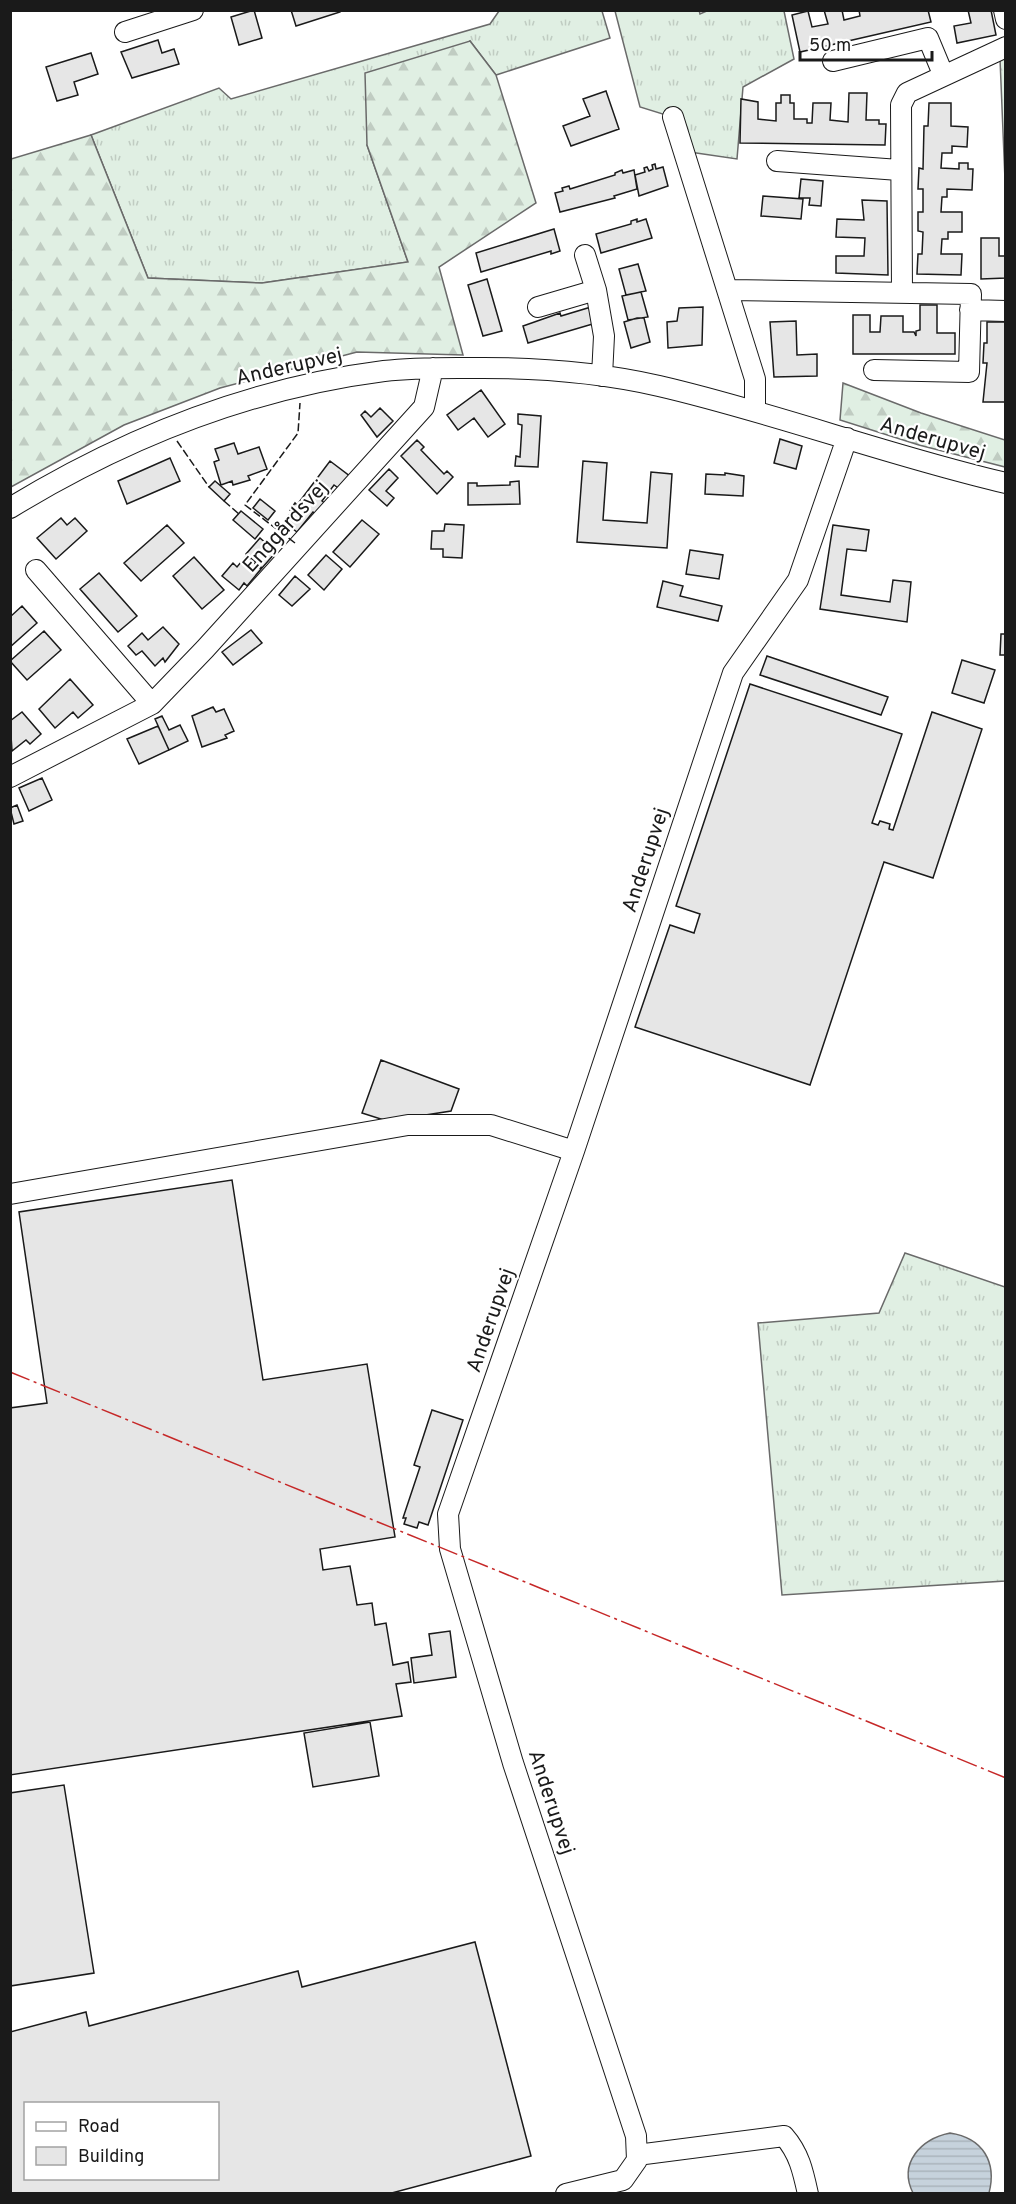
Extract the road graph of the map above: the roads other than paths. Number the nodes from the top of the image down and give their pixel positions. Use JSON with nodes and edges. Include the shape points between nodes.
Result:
{"nodes":[{"id":1,"x":1004,"y":10,"type":"edge"},
{"id":2,"x":192,"y":11,"type":"edge"},
{"id":3,"x":1005,"y":19,"type":"edge"},
{"id":4,"x":125,"y":32,"type":"dead end"},
{"id":5,"x":1005,"y":47,"type":"edge"},
{"id":6,"x":833,"y":61,"type":"dead end"},
{"id":7,"x":943,"y":74,"type":"junction"},
{"id":8,"x":673,"y":117,"type":"dead end"},
{"id":9,"x":777,"y":161,"type":"dead end"},
{"id":10,"x":899,"y":170,"type":"junction"},
{"id":11,"x":585,"y":255,"type":"dead end"},
{"id":12,"x":596,"y":290,"type":"junction"},
{"id":13,"x":729,"y":290,"type":"junction"},
{"id":14,"x":902,"y":293,"type":"junction"},
{"id":15,"x":538,"y":307,"type":"dead end"},
{"id":16,"x":970,"y":310,"type":"junction"},
{"id":17,"x":1005,"y":311,"type":"edge"},
{"id":18,"x":433,"y":368,"type":"junction"},
{"id":19,"x":874,"y":370,"type":"dead end"},
{"id":20,"x":602,"y":376,"type":"junction"},
{"id":21,"x":755,"y":410,"type":"junction"},
{"id":22,"x":848,"y":438,"type":"junction"},
{"id":23,"x":1005,"y":483,"type":"edge"},
{"id":24,"x":10,"y":508,"type":"edge"},
{"id":25,"x":36,"y":570,"type":"dead end"},
{"id":26,"x":152,"y":704,"type":"junction"},
{"id":27,"x":10,"y":777,"type":"edge"},
{"id":28,"x":574,"y":1151,"type":"junction"},
{"id":29,"x":10,"y":1194,"type":"edge"},
{"id":30,"x":637,"y":2155,"type":"junction"},
{"id":31,"x":566,"y":2193,"type":"edge"},
{"id":32,"x":808,"y":2193,"type":"edge"}],
"edges":[{"from":1,"to":3,"type":"street"},
{"from":2,"to":4,"type":"street"},
{"from":5,"to":7,"type":"street"},
{"from":6,"to":7,"type":"street","via":[[928,38]]},
{"from":7,"to":10,"type":"street","via":[[907,93],[901,105]]},
{"from":8,"to":13,"type":"street"},
{"from":9,"to":10,"type":"street"},
{"from":10,"to":14,"type":"street"},
{"from":11,"to":12,"type":"street"},
{"from":12,"to":15,"type":"street"},
{"from":12,"to":20,"type":"street","via":[[604,336]]},
{"from":13,"to":14,"type":"street"},
{"from":13,"to":21,"type":"street","via":[[755,379]]},
{"from":14,"to":16,"type":"street","via":[[971,294]]},
{"from":16,"to":17,"type":"street"},
{"from":16,"to":19,"type":"street","via":[[969,372]]},
{"from":18,"to":20,"type":"street","name":"Anderupvej","via":[[521,368]]},
{"from":18,"to":24,"type":"street","name":"Anderupvej","via":[[314,382],[219,407],[137,440]]},
{"from":18,"to":26,"type":"street","name":"Enggårdsvej","via":[[424,407]]},
{"from":20,"to":21,"type":"street","name":"Anderupvej","via":[[657,385]]},
{"from":21,"to":22,"type":"street","name":"Anderupvej"},
{"from":22,"to":23,"type":"street","name":"Anderupvej"},
{"from":22,"to":28,"type":"street","name":"Anderupvej","via":[[798,580],[732,673]]},
{"from":25,"to":26,"type":"street"},
{"from":26,"to":27,"type":"street","name":"Enggårdsvej"},
{"from":28,"to":29,"type":"street","via":[[491,1125],[408,1125]]},
{"from":28,"to":30,"type":"street","name":"Anderupvej","via":[[448,1514],[449,1538],[513,1763],[636,2136]]},
{"from":30,"to":31,"type":"street","via":[[623,2180]]},
{"from":30,"to":32,"type":"street","via":[[784,2136],[794,2147]]}]}
